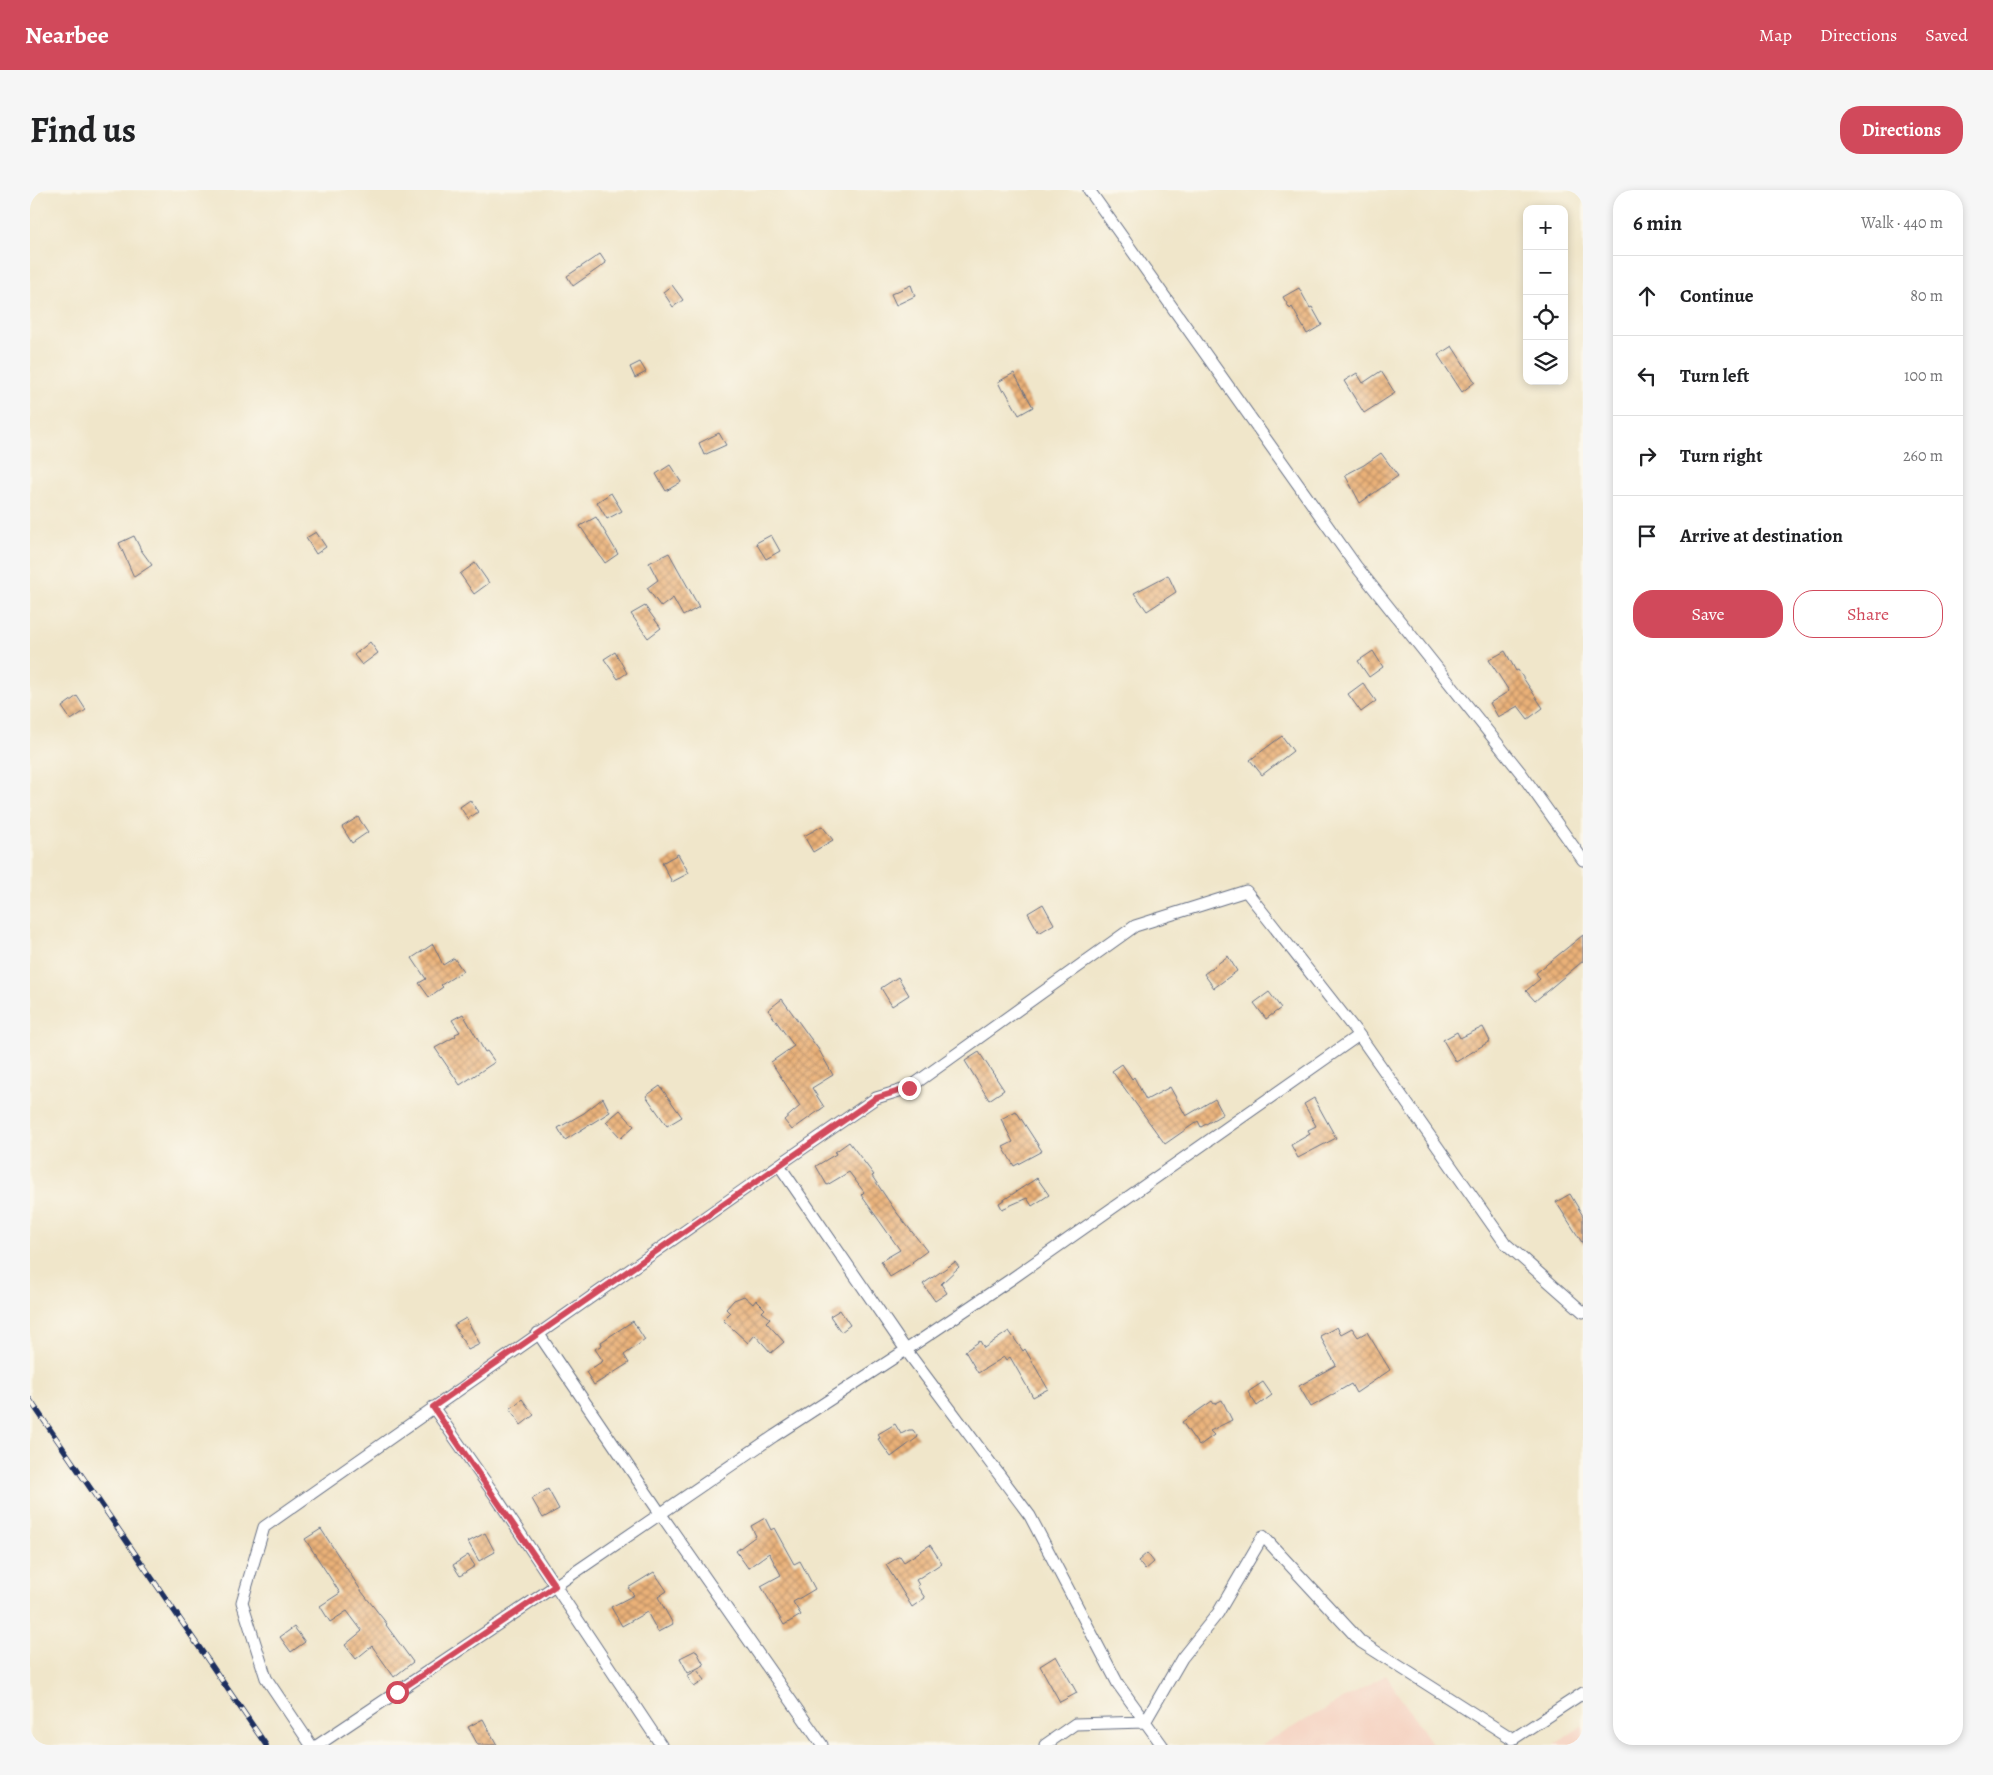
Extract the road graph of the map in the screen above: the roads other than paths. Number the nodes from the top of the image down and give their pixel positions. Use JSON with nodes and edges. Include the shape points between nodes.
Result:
{"nodes":[{"id":1,"x":1089,"y":190,"type":"edge"},
{"id":2,"x":1583,"y":860,"type":"edge"},
{"id":3,"x":1359,"y":1035,"type":"junction"},
{"id":4,"x":779,"y":1165,"type":"junction"},
{"id":5,"x":1583,"y":1312,"type":"edge"},
{"id":6,"x":538,"y":1333,"type":"junction"},
{"id":7,"x":906,"y":1350,"type":"junction"},
{"id":8,"x":433,"y":1407,"type":"junction"},
{"id":9,"x":660,"y":1513,"type":"junction"},
{"id":10,"x":555,"y":1586,"type":"junction"},
{"id":11,"x":1583,"y":1693,"type":"edge"},
{"id":12,"x":1145,"y":1722,"type":"junction"},
{"id":13,"x":311,"y":1745,"type":"edge"},
{"id":14,"x":318,"y":1745,"type":"edge"},
{"id":15,"x":661,"y":1745,"type":"edge"},
{"id":16,"x":822,"y":1745,"type":"edge"},
{"id":17,"x":1045,"y":1745,"type":"edge"},
{"id":18,"x":1162,"y":1745,"type":"edge"}],
"edges":[{"from":1,"to":2,"type":"street","via":[[1356,566],[1521,773]]},
{"from":3,"to":4,"type":"street","via":[[1246,891],[1135,926],[909,1088],[876,1098]]},
{"from":3,"to":5,"type":"street","via":[[1505,1243]]},
{"from":3,"to":7,"type":"street"},
{"from":4,"to":6,"type":"street"},
{"from":4,"to":7,"type":"street"},
{"from":6,"to":8,"type":"street"},
{"from":6,"to":9,"type":"street"},
{"from":7,"to":9,"type":"street"},
{"from":7,"to":12,"type":"street","via":[[1030,1516],[1118,1684]]},
{"from":8,"to":10,"type":"street"},
{"from":8,"to":13,"type":"street","via":[[264,1527],[242,1602],[266,1678]]},
{"from":9,"to":10,"type":"street"},
{"from":9,"to":16,"type":"street"},
{"from":10,"to":14,"type":"street"},
{"from":10,"to":15,"type":"street"},
{"from":11,"to":12,"type":"street","via":[[1513,1739],[1361,1642],[1263,1536],[1218,1613],[1182,1658]]},
{"from":12,"to":17,"type":"street","via":[[1075,1724]]},
{"from":12,"to":18,"type":"street"}]}
